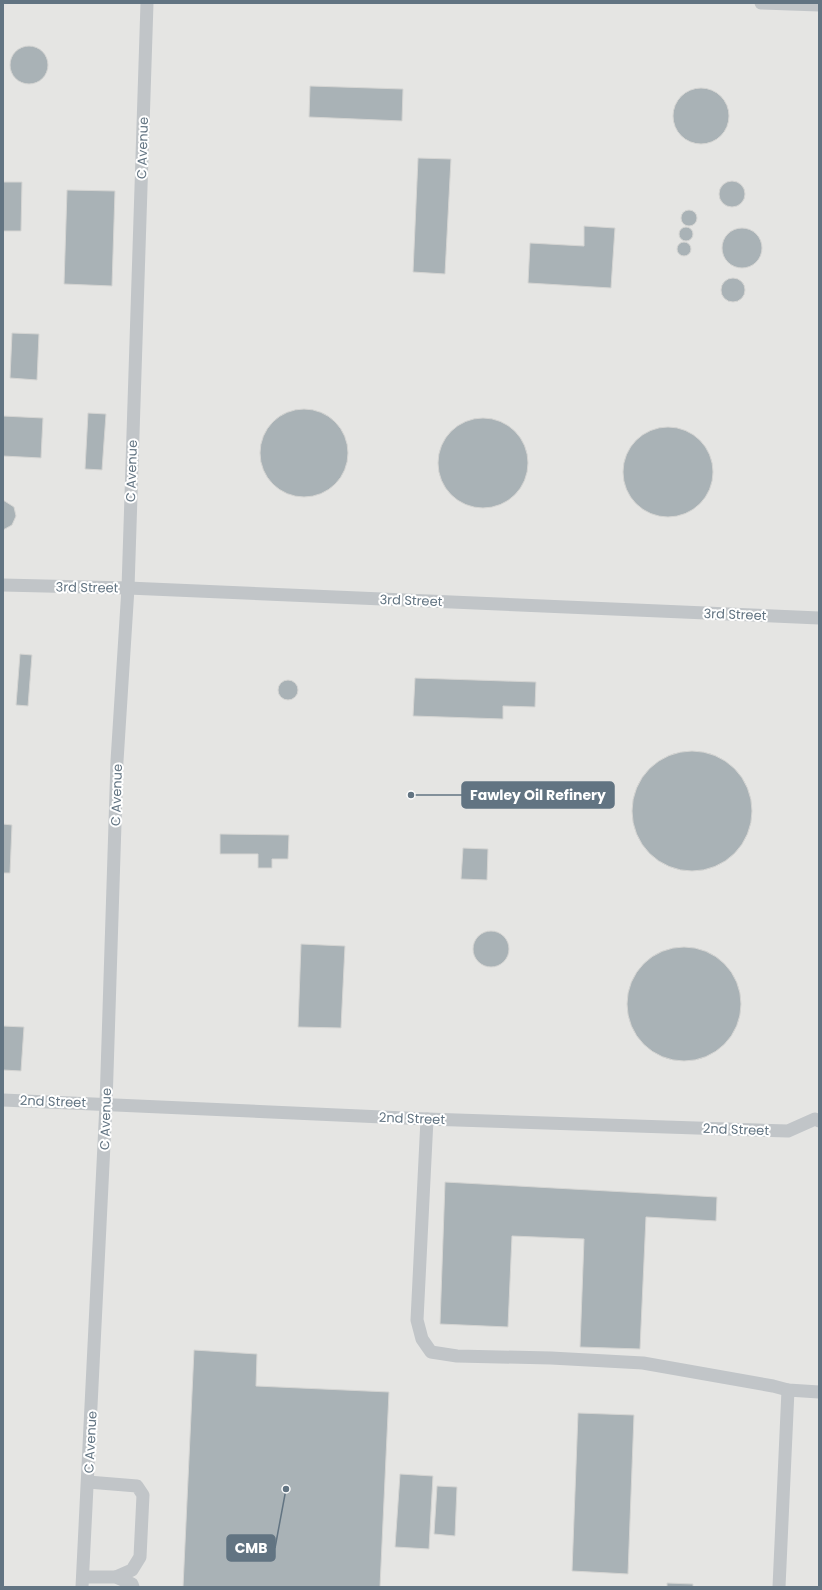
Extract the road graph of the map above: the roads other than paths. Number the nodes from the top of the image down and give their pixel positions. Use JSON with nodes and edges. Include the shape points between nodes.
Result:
{"nodes":[{"id":1,"x":148,"y":3,"type":"edge"},
{"id":2,"x":761,"y":3,"type":"edge"},
{"id":3,"x":819,"y":5,"type":"edge"},
{"id":4,"x":3,"y":585,"type":"edge"},
{"id":5,"x":128,"y":588,"type":"junction"},
{"id":6,"x":819,"y":618,"type":"edge"},
{"id":7,"x":3,"y":1100,"type":"edge"},
{"id":8,"x":106,"y":1104,"type":"junction"},
{"id":9,"x":818,"y":1117,"type":"edge"},
{"id":10,"x":427,"y":1119,"type":"junction"},
{"id":11,"x":788,"y":1390,"type":"junction"},
{"id":12,"x":819,"y":1392,"type":"edge"},
{"id":13,"x":88,"y":1482,"type":"junction"},
{"id":14,"x":116,"y":1577,"type":"junction"},
{"id":15,"x":83,"y":1582,"type":"edge"},
{"id":16,"x":133,"y":1587,"type":"edge"},
{"id":17,"x":779,"y":1587,"type":"edge"}],
"edges":[{"from":1,"to":5,"type":"lane","name":"C Avenue"},
{"from":2,"to":3,"type":"lane"},
{"from":4,"to":5,"type":"lane","name":"3rd Street"},
{"from":5,"to":6,"type":"lane","name":"3rd Street"},
{"from":5,"to":8,"type":"lane","name":"C Avenue","via":[[117,761]]},
{"from":7,"to":8,"type":"lane","name":"2nd Street"},
{"from":8,"to":10,"type":"lane","name":"2nd Street"},
{"from":8,"to":13,"type":"lane","name":"C Avenue"},
{"from":9,"to":10,"type":"lane","name":"2nd Street","via":[[788,1131]]},
{"from":10,"to":11,"type":"lane","via":[[417,1320],[422,1339],[431,1352],[457,1356],[643,1363]]},
{"from":11,"to":12,"type":"lane"},
{"from":11,"to":17,"type":"lane"},
{"from":13,"to":14,"type":"lane","via":[[137,1486],[143,1495],[140,1557],[132,1570]]},
{"from":13,"to":15,"type":"lane","name":"C Avenue"},
{"from":14,"to":15,"type":"lane"},
{"from":14,"to":16,"type":"lane","via":[[132,1584]]}]}
